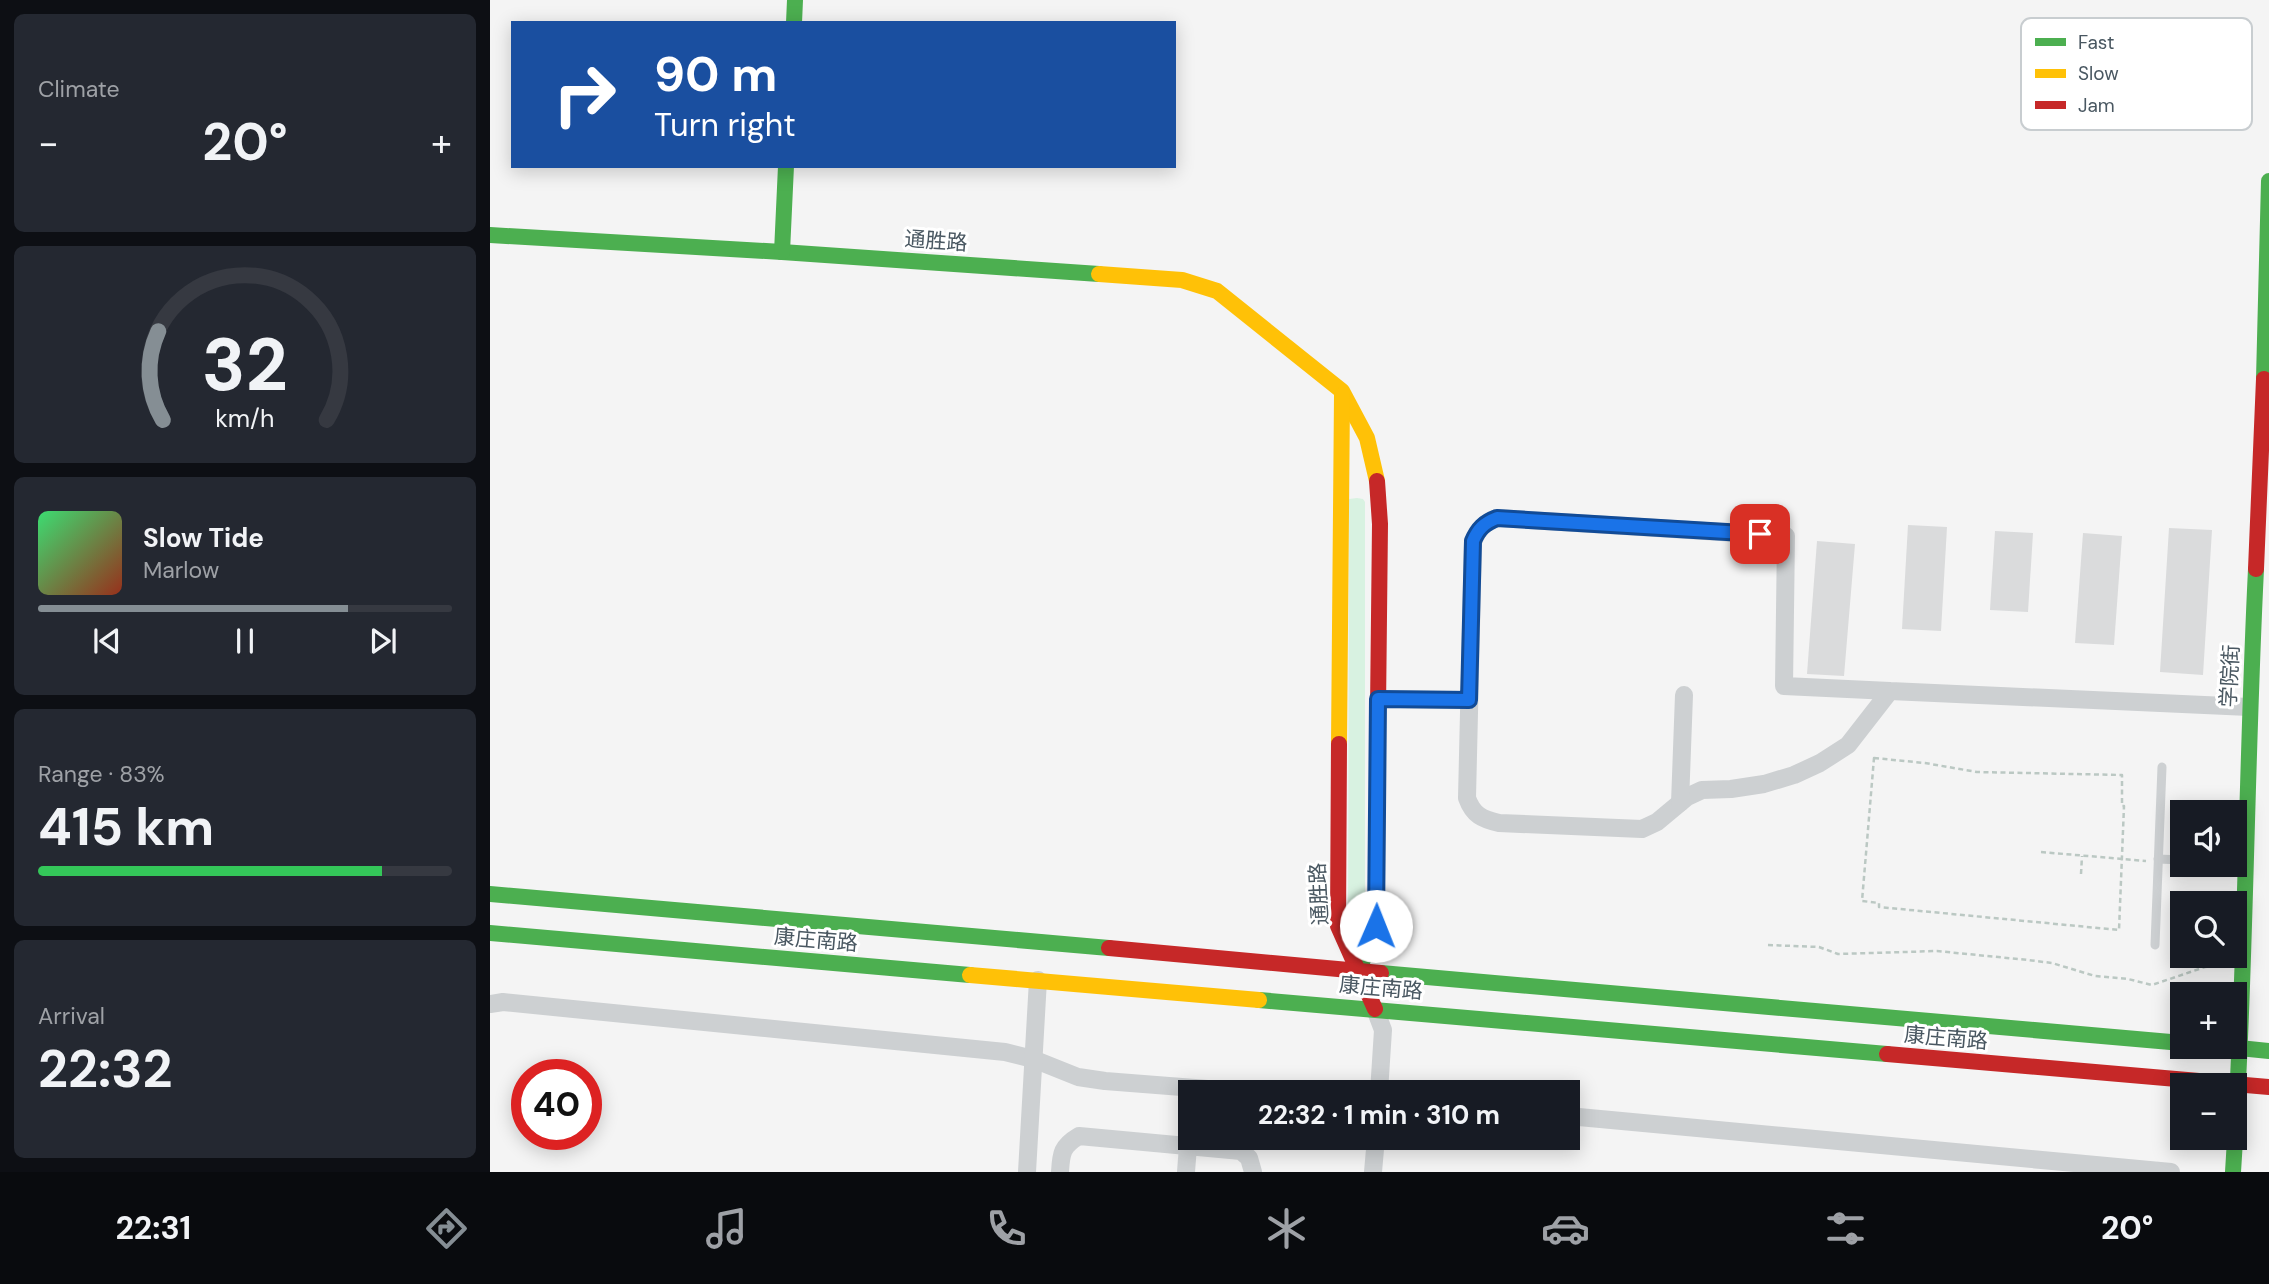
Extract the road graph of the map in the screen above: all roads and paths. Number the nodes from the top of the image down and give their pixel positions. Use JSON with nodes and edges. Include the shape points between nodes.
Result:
{"nodes":[{"id":1,"x":795,"y":0,"type":"edge"},
{"id":2,"x":794,"y":21,"type":"edge"},
{"id":3,"x":786,"y":168,"type":"edge"},
{"id":4,"x":2269,"y":181,"type":"edge"},
{"id":5,"x":490,"y":235,"type":"edge"},
{"id":6,"x":782,"y":251,"type":"junction"},
{"id":7,"x":1342,"y":391,"type":"junction"},
{"id":8,"x":2266,"y":424,"type":"edge"},
{"id":9,"x":1890,"y":691,"type":"junction"},
{"id":10,"x":1684,"y":695,"type":"dead end"},
{"id":11,"x":1378,"y":699,"type":"junction"},
{"id":12,"x":1469,"y":700,"type":"junction"},
{"id":13,"x":2249,"y":707,"type":"junction"},
{"id":14,"x":2162,"y":766,"type":"dead end"},
{"id":15,"x":2244,"y":800,"type":"edge"},
{"id":16,"x":1681,"y":803,"type":"junction"},
{"id":17,"x":2041,"y":852,"type":"dead end"},
{"id":18,"x":2082,"y":855,"type":"junction"},
{"id":19,"x":2122,"y":859,"type":"junction"},
{"id":20,"x":2170,"y":860,"type":"edge"},
{"id":21,"x":2158,"y":861,"type":"junction"},
{"id":22,"x":2081,"y":874,"type":"dead end"},
{"id":23,"x":2240,"y":877,"type":"edge"},
{"id":24,"x":490,"y":894,"type":"edge"},
{"id":25,"x":490,"y":933,"type":"edge"},
{"id":26,"x":1768,"y":946,"type":"dead end"},
{"id":27,"x":2155,"y":946,"type":"dead end"},
{"id":28,"x":2202,"y":968,"type":"edge"},
{"id":29,"x":1359,"y":970,"type":"junction"},
{"id":30,"x":1038,"y":980,"type":"junction"},
{"id":31,"x":2241,"y":982,"type":"edge"},
{"id":32,"x":490,"y":1004,"type":"edge"},
{"id":33,"x":1375,"y":1009,"type":"junction"},
{"id":34,"x":2170,"y":1042,"type":"edge"},
{"id":35,"x":2247,"y":1049,"type":"edge"},
{"id":36,"x":2269,"y":1051,"type":"edge"},
{"id":37,"x":1034,"y":1059,"type":"junction"},
{"id":38,"x":2170,"y":1078,"type":"edge"},
{"id":39,"x":1380,"y":1080,"type":"edge"},
{"id":40,"x":2247,"y":1085,"type":"edge"},
{"id":41,"x":1178,"y":1086,"type":"edge"},
{"id":42,"x":2269,"y":1087,"type":"edge"},
{"id":43,"x":1580,"y":1117,"type":"edge"},
{"id":44,"x":1178,"y":1145,"type":"edge"},
{"id":45,"x":1188,"y":1150,"type":"edge"},
{"id":46,"x":1230,"y":1150,"type":"edge"},
{"id":47,"x":1375,"y":1150,"type":"edge"},
{"id":48,"x":2234,"y":1150,"type":"edge"},
{"id":49,"x":1027,"y":1172,"type":"edge"},
{"id":50,"x":1060,"y":1172,"type":"edge"},
{"id":51,"x":1186,"y":1172,"type":"edge"},
{"id":52,"x":1253,"y":1172,"type":"edge"},
{"id":53,"x":1373,"y":1172,"type":"edge"},
{"id":54,"x":2171,"y":1172,"type":"edge"},
{"id":55,"x":2233,"y":1172,"type":"edge"}],
"edges":[{"from":1,"to":2,"type":"main road"},
{"from":3,"to":6,"type":"main road"},
{"from":4,"to":8,"type":"main road","name":"学院街"},
{"from":5,"to":6,"type":"main road","name":"通胜路"},
{"from":6,"to":7,"type":"main road","name":"通胜路","via":[[1199,284],[1217,291]]},
{"from":7,"to":11,"type":"main road","name":"通胜路","via":[[1367,438],[1377,478]]},
{"from":7,"to":29,"type":"main road","name":"通胜路","via":[[1338,926]]},
{"from":8,"to":13,"type":"main road","name":"学院街"},
{"from":9,"to":12,"type":"street","via":[[1784,686],[1786,536],[1497,518],[1486,522],[1473,541]]},
{"from":9,"to":13,"type":"street"},
{"from":9,"to":16,"type":"street","via":[[1848,745],[1820,763],[1764,784],[1703,790]]},
{"from":10,"to":16,"type":"street"},
{"from":11,"to":12,"type":"street"},
{"from":11,"to":29,"type":"main road","name":"通胜路","via":[[1376,926]]},
{"from":12,"to":16,"type":"street","via":[[1467,798],[1472,811],[1484,820],[1642,829]]},
{"from":13,"to":15,"type":"main road","name":"学院街"},
{"from":14,"to":21,"type":"lane"},
{"from":17,"to":18,"type":"path"},
{"from":18,"to":19,"type":"path"},
{"from":18,"to":22,"type":"path"},
{"from":19,"to":19,"type":"path","via":[[2122,775],[1977,772],[1874,758],[1862,901],[1879,903],[1879,907],[2119,930]]},
{"from":19,"to":21,"type":"path"},
{"from":20,"to":21,"type":"lane"},
{"from":21,"to":27,"type":"lane"},
{"from":23,"to":31,"type":"main road","name":"学院街"},
{"from":24,"to":29,"type":"main road","name":"康庄南路"},
{"from":25,"to":30,"type":"main road","name":"康庄南路"},
{"from":26,"to":28,"type":"path","via":[[1819,947],[1838,954],[1937,951],[2028,960],[2151,985]]},
{"from":29,"to":33,"type":"main road"},
{"from":29,"to":34,"type":"main road","name":"康庄南路"},
{"from":30,"to":33,"type":"main road","name":"康庄南路"},
{"from":30,"to":37,"type":"street"},
{"from":32,"to":37,"type":"street","via":[[978,1049]]},
{"from":33,"to":38,"type":"main road","name":"康庄南路"},
{"from":33,"to":39,"type":"street","via":[[1383,1030]]},
{"from":35,"to":36,"type":"main road"},
{"from":37,"to":41,"type":"street","via":[[1091,1079]]},
{"from":37,"to":49,"type":"street"},
{"from":40,"to":42,"type":"main road","name":"康庄南路"},
{"from":43,"to":54,"type":"street"},
{"from":44,"to":50,"type":"street","via":[[1079,1136],[1061,1153]]},
{"from":45,"to":51,"type":"street"},
{"from":46,"to":52,"type":"street","via":[[1249,1158]]},
{"from":47,"to":53,"type":"street"},
{"from":48,"to":55,"type":"main road","name":"学院街"}]}
